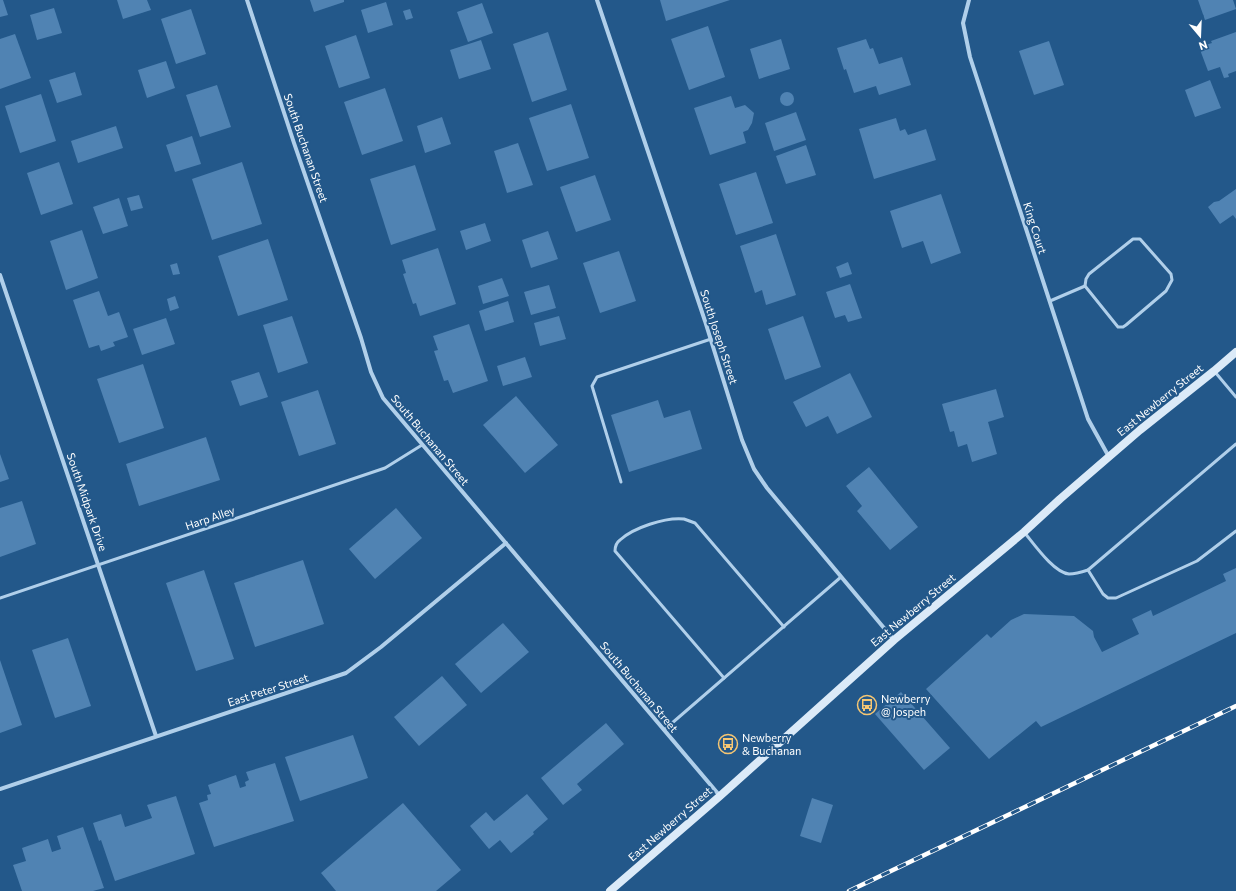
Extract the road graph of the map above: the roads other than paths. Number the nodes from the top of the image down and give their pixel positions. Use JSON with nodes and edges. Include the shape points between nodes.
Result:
{"nodes":[{"id":1,"x":247,"y":0,"type":"edge"},
{"id":2,"x":597,"y":0,"type":"edge"},
{"id":3,"x":969,"y":0,"type":"edge"},
{"id":4,"x":0,"y":274,"type":"edge"},
{"id":5,"x":1085,"y":286,"type":"junction"},
{"id":6,"x":1050,"y":301,"type":"junction"},
{"id":7,"x":710,"y":339,"type":"junction"},
{"id":8,"x":1236,"y":352,"type":"edge"},
{"id":9,"x":1214,"y":371,"type":"junction"},
{"id":10,"x":1236,"y":397,"type":"edge"},
{"id":11,"x":1236,"y":444,"type":"edge"},
{"id":12,"x":422,"y":445,"type":"junction"},
{"id":13,"x":1109,"y":457,"type":"junction"},
{"id":14,"x":621,"y":482,"type":"dead end"},
{"id":15,"x":1236,"y":531,"type":"edge"},
{"id":16,"x":1024,"y":532,"type":"junction"},
{"id":17,"x":506,"y":543,"type":"junction"},
{"id":18,"x":98,"y":565,"type":"junction"},
{"id":19,"x":1088,"y":570,"type":"junction"},
{"id":20,"x":841,"y":577,"type":"junction"},
{"id":21,"x":0,"y":598,"type":"edge"},
{"id":22,"x":784,"y":627,"type":"junction"},
{"id":23,"x":894,"y":640,"type":"junction"},
{"id":24,"x":724,"y":678,"type":"junction"},
{"id":25,"x":664,"y":730,"type":"junction"},
{"id":26,"x":156,"y":736,"type":"junction"},
{"id":27,"x":0,"y":789,"type":"edge"},
{"id":28,"x":720,"y":796,"type":"junction"},
{"id":29,"x":610,"y":891,"type":"edge"}],
"edges":[{"from":1,"to":12,"type":"street","name":"South Buchanan Street","via":[[371,372],[383,398]]},
{"from":2,"to":7,"type":"street","name":"South Joseph Street"},
{"from":3,"to":6,"type":"street","name":"King Court","via":[[964,23],[970,57]]},
{"from":4,"to":18,"type":"street","name":"South Midpark Drive"},
{"from":5,"to":5,"type":"lane","via":[[1118,327],[1123,327],[1166,291],[1172,280],[1171,274],[1140,239],[1133,239],[1089,274]]},
{"from":5,"to":6,"type":"lane"},
{"from":6,"to":13,"type":"street","name":"King Court","via":[[1088,419]]},
{"from":7,"to":14,"type":"lane","via":[[597,377],[592,386]]},
{"from":7,"to":20,"type":"street","name":"South Joseph Street","via":[[742,440],[754,469]]},
{"from":8,"to":9,"type":"main road","name":"East Newberry Street"},
{"from":9,"to":10,"type":"lane"},
{"from":9,"to":13,"type":"main road","name":"East Newberry Street"},
{"from":11,"to":19,"type":"lane"},
{"from":12,"to":17,"type":"street","name":"South Buchanan Street"},
{"from":12,"to":18,"type":"lane","name":"Harp Alley","via":[[385,468]]},
{"from":13,"to":16,"type":"main road","name":"East Newberry Street"},
{"from":15,"to":19,"type":"lane","via":[[1197,561],[1116,598],[1108,598],[1103,594]]},
{"from":16,"to":19,"type":"lane","via":[[1057,568],[1068,574]]},
{"from":16,"to":23,"type":"main road","name":"East Newberry Street"},
{"from":17,"to":25,"type":"street","name":"South Buchanan Street"},
{"from":17,"to":26,"type":"street","name":"East Peter Street","via":[[346,673]]},
{"from":18,"to":21,"type":"lane","name":"Harp Alley"},
{"from":18,"to":26,"type":"street","name":"South Midpark Drive"},
{"from":20,"to":22,"type":"lane"},
{"from":20,"to":23,"type":"street","name":"South Joseph Street"},
{"from":22,"to":24,"type":"lane"},
{"from":22,"to":24,"type":"lane","via":[[695,523],[684,519],[653,522],[619,540],[615,551]]},
{"from":23,"to":28,"type":"main road","name":"East Newberry Street"},
{"from":24,"to":25,"type":"lane"},
{"from":25,"to":28,"type":"street","name":"South Buchanan Street"},
{"from":26,"to":27,"type":"street","name":"East Peter Street"},
{"from":28,"to":29,"type":"main road","name":"East Newberry Street"}]}
